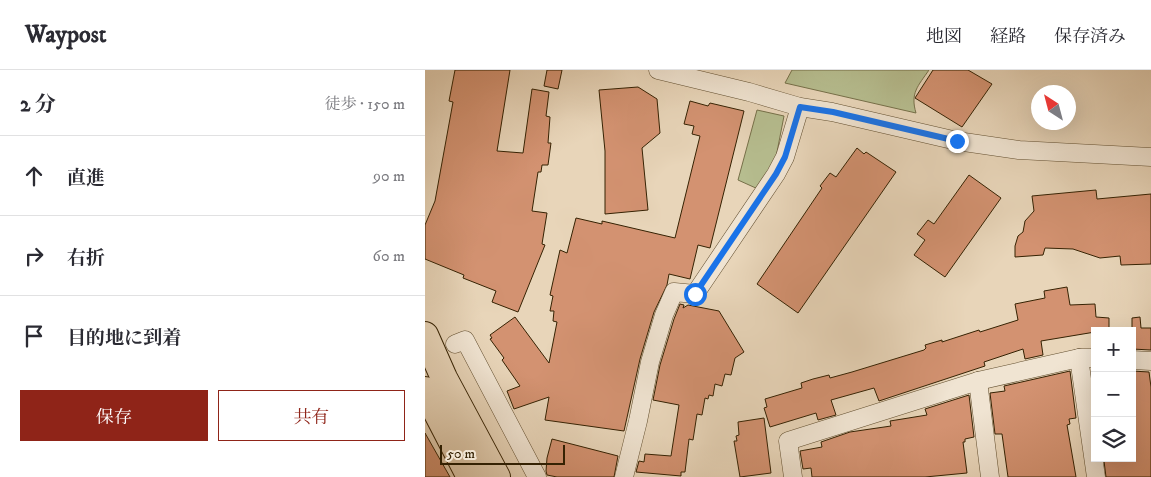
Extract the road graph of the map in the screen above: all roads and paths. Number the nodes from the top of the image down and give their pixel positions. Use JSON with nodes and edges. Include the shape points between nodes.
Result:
{"nodes":[{"id":1,"x":658,"y":70,"type":"edge"},
{"id":2,"x":800,"y":107,"type":"junction"},
{"id":3,"x":1151,"y":157,"type":"edge"},
{"id":4,"x":425,"y":335,"type":"edge"},
{"id":5,"x":455,"y":344,"type":"dead end"},
{"id":6,"x":1087,"y":358,"type":"edge"},
{"id":7,"x":1136,"y":360,"type":"edge"},
{"id":8,"x":1151,"y":361,"type":"edge"},
{"id":9,"x":978,"y":381,"type":"junction"},
{"id":10,"x":425,"y":390,"type":"edge"},
{"id":11,"x":471,"y":477,"type":"edge"},
{"id":12,"x":497,"y":477,"type":"edge"},
{"id":13,"x":537,"y":477,"type":"edge"},
{"id":14,"x":624,"y":477,"type":"edge"},
{"id":15,"x":793,"y":477,"type":"edge"},
{"id":16,"x":990,"y":477,"type":"edge"},
{"id":17,"x":1097,"y":477,"type":"edge"}],
"edges":[{"from":1,"to":2,"type":"street"},
{"from":2,"to":3,"type":"street","via":[[957,141],[1019,150]]},
{"from":2,"to":14,"type":"street","via":[[785,157],[776,174],[695,294],[675,292],[650,362]]},
{"from":4,"to":12,"type":"highway"},
{"from":5,"to":13,"type":"street","via":[[465,340]]},
{"from":6,"to":9,"type":"street"},
{"from":6,"to":17,"type":"street"},
{"from":7,"to":8,"type":"street"},
{"from":9,"to":15,"type":"street","via":[[788,441]]},
{"from":9,"to":16,"type":"street"},
{"from":10,"to":11,"type":"highway"}]}
